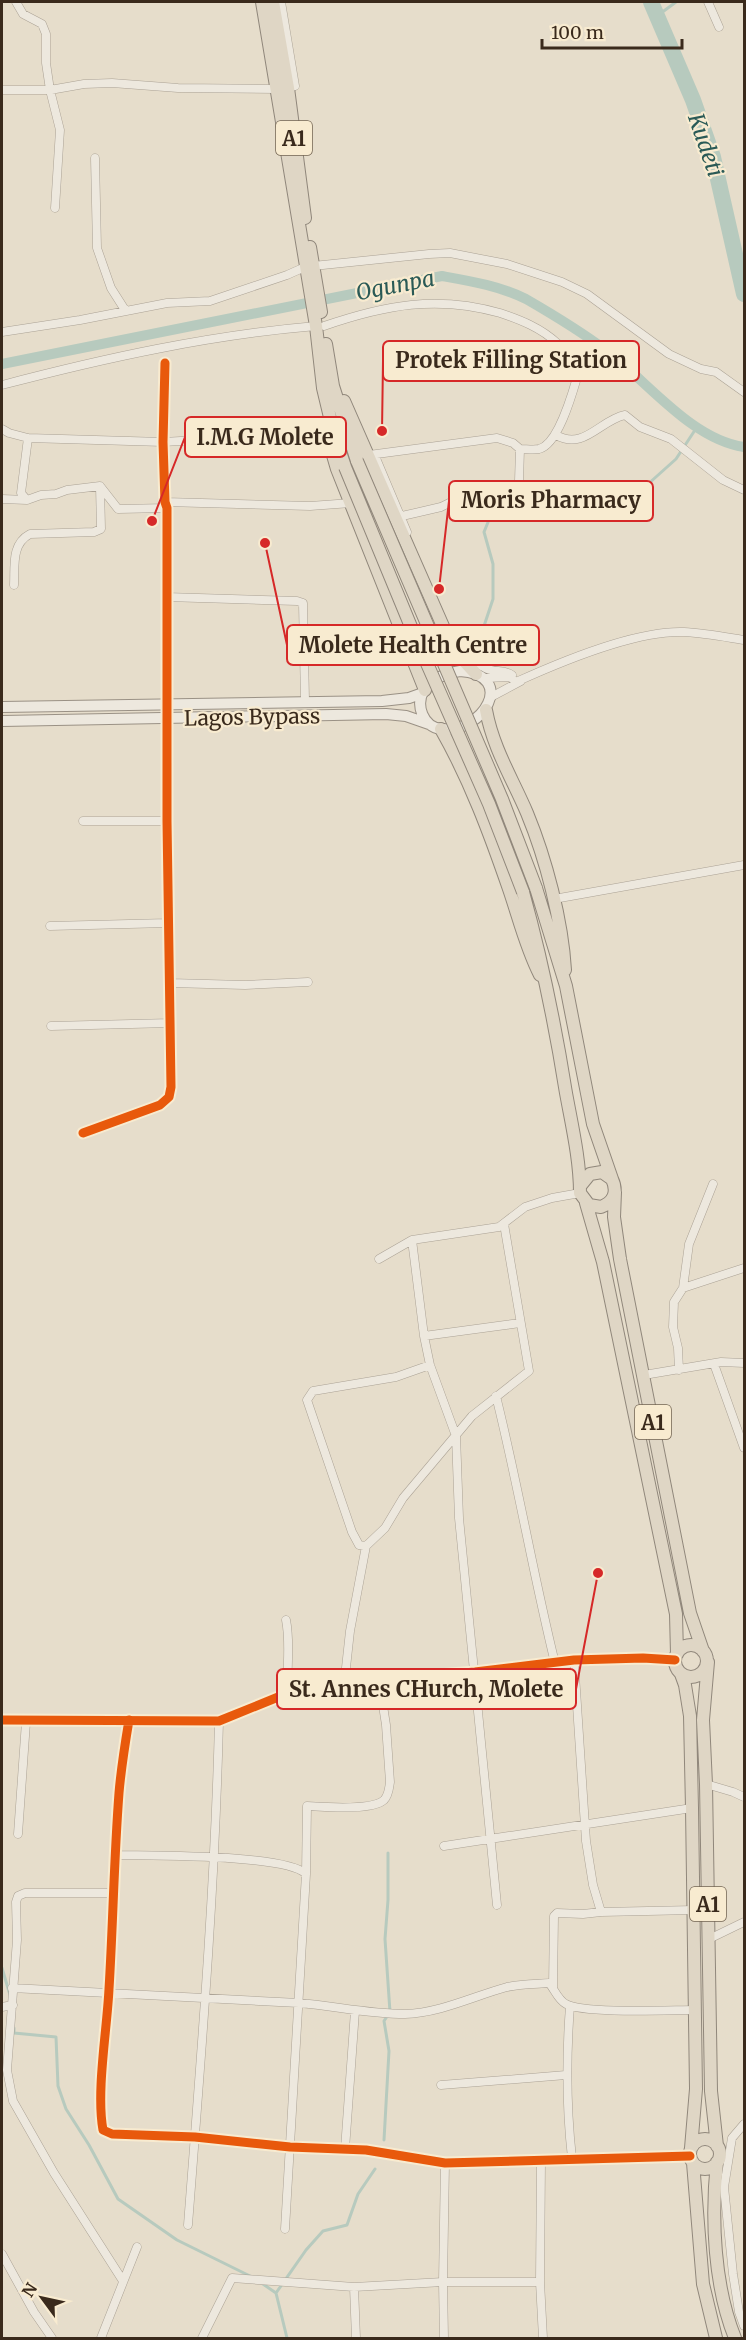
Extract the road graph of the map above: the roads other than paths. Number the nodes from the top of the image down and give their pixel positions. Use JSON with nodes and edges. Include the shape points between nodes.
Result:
{"nodes":[{"id":1,"x":16,"y":2,"type":"edge"},
{"id":2,"x":262,"y":2,"type":"edge"},
{"id":3,"x":273,"y":2,"type":"edge"},
{"id":4,"x":281,"y":2,"type":"edge"},
{"id":5,"x":708,"y":2,"type":"edge"},
{"id":6,"x":719,"y":27,"type":"dead end"},
{"id":7,"x":282,"y":88,"type":"junction"},
{"id":8,"x":2,"y":90,"type":"edge"},
{"id":9,"x":50,"y":90,"type":"junction"},
{"id":10,"x":96,"y":158,"type":"dead end"},
{"id":11,"x":55,"y":208,"type":"dead end"},
{"id":12,"x":310,"y":270,"type":"junction"},
{"id":13,"x":125,"y":310,"type":"junction"},
{"id":14,"x":319,"y":322,"type":"junction"},
{"id":15,"x":2,"y":332,"type":"edge"},
{"id":16,"x":165,"y":363,"type":"dead end"},
{"id":17,"x":324,"y":369,"type":"junction"},
{"id":18,"x":2,"y":385,"type":"edge"},
{"id":19,"x":744,"y":392,"type":"edge"},
{"id":20,"x":2,"y":429,"type":"edge"},
{"id":21,"x":325,"y":433,"type":"junction"},
{"id":22,"x":555,"y":435,"type":"junction"},
{"id":23,"x":28,"y":438,"type":"junction"},
{"id":24,"x":163,"y":442,"type":"junction"},
{"id":25,"x":520,"y":448,"type":"junction"},
{"id":26,"x":372,"y":456,"type":"junction"},
{"id":27,"x":100,"y":486,"type":"junction"},
{"id":28,"x":744,"y":490,"type":"edge"},
{"id":29,"x":2,"y":499,"type":"edge"},
{"id":30,"x":27,"y":500,"type":"junction"},
{"id":31,"x":351,"y":503,"type":"junction"},
{"id":32,"x":166,"y":505,"type":"junction"},
{"id":33,"x":402,"y":516,"type":"junction"},
{"id":34,"x":421,"y":577,"type":"junction"},
{"id":35,"x":14,"y":585,"type":"dead end"},
{"id":36,"x":166,"y":597,"type":"junction"},
{"id":37,"x":744,"y":640,"type":"edge"},
{"id":38,"x":538,"y":672,"type":"junction"},
{"id":39,"x":480,"y":676,"type":"junction"},
{"id":40,"x":516,"y":682,"type":"junction"},
{"id":41,"x":424,"y":691,"type":"junction"},
{"id":42,"x":491,"y":697,"type":"junction"},
{"id":43,"x":305,"y":701,"type":"junction"},
{"id":44,"x":167,"y":704,"type":"junction"},
{"id":45,"x":2,"y":707,"type":"edge"},
{"id":46,"x":486,"y":710,"type":"junction"},
{"id":47,"x":168,"y":719,"type":"junction"},
{"id":48,"x":2,"y":721,"type":"edge"},
{"id":49,"x":435,"y":727,"type":"junction"},
{"id":50,"x":83,"y":821,"type":"dead end"},
{"id":51,"x":167,"y":821,"type":"junction"},
{"id":52,"x":744,"y":865,"type":"edge"},
{"id":53,"x":554,"y":899,"type":"junction"},
{"id":54,"x":168,"y":923,"type":"junction"},
{"id":55,"x":50,"y":926,"type":"dead end"},
{"id":56,"x":308,"y":982,"type":"dead end"},
{"id":57,"x":170,"y":983,"type":"junction"},
{"id":58,"x":566,"y":986,"type":"junction"},
{"id":59,"x":550,"y":996,"type":"junction"},
{"id":60,"x":171,"y":1023,"type":"junction"},
{"id":61,"x":51,"y":1026,"type":"dead end"},
{"id":62,"x":82,"y":1133,"type":"dead end"},
{"id":63,"x":612,"y":1179,"type":"junction"},
{"id":64,"x":713,"y":1184,"type":"dead end"},
{"id":65,"x":615,"y":1192,"type":"junction"},
{"id":66,"x":583,"y":1193,"type":"junction"},
{"id":67,"x":504,"y":1224,"type":"junction"},
{"id":68,"x":412,"y":1240,"type":"junction"},
{"id":69,"x":379,"y":1259,"type":"dead end"},
{"id":70,"x":744,"y":1268,"type":"edge"},
{"id":71,"x":683,"y":1288,"type":"junction"},
{"id":72,"x":520,"y":1323,"type":"junction"},
{"id":73,"x":424,"y":1336,"type":"junction"},
{"id":74,"x":744,"y":1363,"type":"edge"},
{"id":75,"x":714,"y":1364,"type":"junction"},
{"id":76,"x":430,"y":1365,"type":"junction"},
{"id":77,"x":679,"y":1370,"type":"junction"},
{"id":78,"x":644,"y":1375,"type":"junction"},
{"id":79,"x":496,"y":1396,"type":"junction"},
{"id":80,"x":456,"y":1436,"type":"junction"},
{"id":81,"x":744,"y":1448,"type":"edge"},
{"id":82,"x":366,"y":1546,"type":"junction"},
{"id":83,"x":286,"y":1620,"type":"dead end"},
{"id":84,"x":705,"y":1656,"type":"junction"},
{"id":85,"x":676,"y":1657,"type":"junction"},
{"id":86,"x":574,"y":1660,"type":"junction"},
{"id":87,"x":555,"y":1662,"type":"junction"},
{"id":88,"x":475,"y":1672,"type":"junction"},
{"id":89,"x":681,"y":1674,"type":"junction"},
{"id":90,"x":379,"y":1680,"type":"junction"},
{"id":91,"x":344,"y":1686,"type":"junction"},
{"id":92,"x":288,"y":1694,"type":"junction"},
{"id":93,"x":2,"y":1720,"type":"edge"},
{"id":94,"x":129,"y":1720,"type":"junction"},
{"id":95,"x":219,"y":1720,"type":"junction"},
{"id":96,"x":26,"y":1722,"type":"junction"},
{"id":97,"x":706,"y":1784,"type":"junction"},
{"id":98,"x":744,"y":1797,"type":"edge"},
{"id":99,"x":692,"y":1808,"type":"junction"},
{"id":100,"x":585,"y":1826,"type":"junction"},
{"id":101,"x":18,"y":1834,"type":"dead end"},
{"id":102,"x":492,"y":1839,"type":"junction"},
{"id":103,"x":444,"y":1846,"type":"dead end"},
{"id":104,"x":115,"y":1855,"type":"junction"},
{"id":105,"x":212,"y":1858,"type":"junction"},
{"id":106,"x":306,"y":1874,"type":"junction"},
{"id":107,"x":115,"y":1893,"type":"junction"},
{"id":108,"x":497,"y":1905,"type":"dead end"},
{"id":109,"x":694,"y":1910,"type":"junction"},
{"id":110,"x":601,"y":1912,"type":"junction"},
{"id":111,"x":744,"y":1922,"type":"edge"},
{"id":112,"x":709,"y":1939,"type":"junction"},
{"id":113,"x":552,"y":1987,"type":"junction"},
{"id":114,"x":12,"y":1988,"type":"junction"},
{"id":115,"x":109,"y":1992,"type":"junction"},
{"id":116,"x":204,"y":1998,"type":"junction"},
{"id":117,"x":299,"y":2003,"type":"junction"},
{"id":118,"x":13,"y":2005,"type":"junction"},
{"id":119,"x":570,"y":2006,"type":"junction"},
{"id":120,"x":2,"y":2007,"type":"edge"},
{"id":121,"x":695,"y":2010,"type":"junction"},
{"id":122,"x":355,"y":2011,"type":"junction"},
{"id":123,"x":566,"y":2076,"type":"junction"},
{"id":124,"x":441,"y":2085,"type":"dead end"},
{"id":125,"x":13,"y":2101,"type":"junction"},
{"id":126,"x":2,"y":2103,"type":"edge"},
{"id":127,"x":744,"y":2124,"type":"edge"},
{"id":128,"x":195,"y":2137,"type":"junction"},
{"id":129,"x":717,"y":2146,"type":"junction"},
{"id":130,"x":290,"y":2147,"type":"junction"},
{"id":131,"x":345,"y":2149,"type":"junction"},
{"id":132,"x":691,"y":2156,"type":"junction"},
{"id":133,"x":572,"y":2158,"type":"junction"},
{"id":134,"x":541,"y":2160,"type":"junction"},
{"id":135,"x":717,"y":2162,"type":"junction"},
{"id":136,"x":445,"y":2163,"type":"junction"},
{"id":137,"x":188,"y":2225,"type":"dead end"},
{"id":138,"x":285,"y":2229,"type":"dead end"},
{"id":139,"x":137,"y":2247,"type":"dead end"},
{"id":140,"x":2,"y":2254,"type":"edge"},
{"id":141,"x":123,"y":2281,"type":"junction"},
{"id":142,"x":443,"y":2282,"type":"junction"},
{"id":143,"x":540,"y":2282,"type":"junction"},
{"id":144,"x":354,"y":2287,"type":"junction"},
{"id":145,"x":744,"y":2326,"type":"edge"},
{"id":146,"x":52,"y":2338,"type":"edge"},
{"id":147,"x":101,"y":2338,"type":"edge"},
{"id":148,"x":202,"y":2338,"type":"edge"},
{"id":149,"x":356,"y":2338,"type":"edge"},
{"id":150,"x":444,"y":2338,"type":"edge"},
{"id":151,"x":543,"y":2338,"type":"edge"},
{"id":152,"x":716,"y":2338,"type":"edge"},
{"id":153,"x":735,"y":2338,"type":"edge"}],
"edges":[{"from":1,"to":9,"type":"street","via":[[23,14],[45,27]]},
{"from":2,"to":7,"type":"highway","number":"A1"},
{"from":3,"to":7,"type":"highway","number":"A1"},
{"from":4,"to":7,"type":"street","via":[[295,86]]},
{"from":5,"to":6,"type":"street"},
{"from":7,"to":9,"type":"street","via":[[178,88],[112,83]]},
{"from":7,"to":12,"type":"highway","number":"A1"},
{"from":8,"to":9,"type":"street"},
{"from":9,"to":11,"type":"street","via":[[60,130]]},
{"from":10,"to":13,"type":"street","via":[[97,248],[111,288]]},
{"from":12,"to":13,"type":"street","via":[[210,301]]},
{"from":12,"to":14,"type":"highway","number":"A1"},
{"from":12,"to":19,"type":"street","via":[[429,254],[507,264],[587,294],[669,354],[716,372]]},
{"from":13,"to":15,"type":"street"},
{"from":14,"to":17,"type":"highway","number":"A1"},
{"from":14,"to":18,"type":"street","via":[[67,368]]},
{"from":14,"to":22,"type":"street","via":[[434,302],[483,308],[523,321],[557,343],[578,374]]},
{"from":16,"to":24,"type":"street"},
{"from":17,"to":21,"type":"highway","via":[[320,397]]},
{"from":17,"to":26,"type":"highway"},
{"from":17,"to":58,"type":"highway","number":"A1","bridge":true,"via":[[357,461],[502,799],[536,888]]},
{"from":17,"to":59,"type":"highway","number":"A1","bridge":true,"via":[[334,434],[345,467],[489,804],[523,892]]},
{"from":20,"to":23,"type":"street"},
{"from":21,"to":24,"type":"street"},
{"from":21,"to":31,"type":"highway"},
{"from":22,"to":25,"type":"street","via":[[540,449]]},
{"from":22,"to":28,"type":"street","via":[[578,440],[625,415],[640,427],[671,439],[723,480]]},
{"from":23,"to":24,"type":"street"},
{"from":23,"to":30,"type":"street","via":[[21,493]]},
{"from":24,"to":32,"type":"street"},
{"from":25,"to":26,"type":"street","via":[[497,438]]},
{"from":25,"to":33,"type":"street","via":[[519,481],[512,489]]},
{"from":26,"to":33,"type":"street"},
{"from":26,"to":34,"type":"highway"},
{"from":27,"to":30,"type":"street"},
{"from":27,"to":32,"type":"street","via":[[118,509]]},
{"from":27,"to":35,"type":"street","via":[[101,529],[23,537],[16,546]]},
{"from":29,"to":30,"type":"street"},
{"from":31,"to":32,"type":"street"},
{"from":31,"to":41,"type":"highway"},
{"from":32,"to":36,"type":"street"},
{"from":33,"to":34,"type":"street"},
{"from":34,"to":39,"type":"highway","via":[[453,649]]},
{"from":34,"to":40,"type":"street","via":[[464,650],[486,669],[507,672]]},
{"from":36,"to":43,"type":"street","via":[[303,603]]},
{"from":36,"to":44,"type":"street"},
{"from":37,"to":38,"type":"street","via":[[683,632],[650,635]]},
{"from":38,"to":40,"type":"street"},
{"from":38,"to":42,"type":"street"},
{"from":39,"to":40,"type":"street","via":[[510,677]]},
{"from":39,"to":41,"type":"main road","via":[[451,672]]},
{"from":39,"to":42,"type":"main road","via":[[490,686]]},
{"from":41,"to":43,"type":"main road","name":"Lagos Bypass","via":[[397,700]]},
{"from":41,"to":49,"type":"main road","via":[[422,715]]},
{"from":42,"to":46,"type":"main road"},
{"from":43,"to":44,"type":"main road","name":"Lagos Bypass"},
{"from":44,"to":45,"type":"main road","name":"Lagos Bypass"},
{"from":44,"to":47,"type":"street"},
{"from":46,"to":49,"type":"main road","via":[[468,724]]},
{"from":46,"to":53,"type":"highway","via":[[490,734],[528,815]]},
{"from":47,"to":48,"type":"main road","name":"Lagos Bypass"},
{"from":47,"to":49,"type":"main road","name":"Lagos Bypass","via":[[386,714],[406,716]]},
{"from":47,"to":51,"type":"street"},
{"from":49,"to":59,"type":"highway","via":[[453,751],[486,823],[528,952]]},
{"from":50,"to":51,"type":"street"},
{"from":51,"to":54,"type":"street"},
{"from":52,"to":53,"type":"street"},
{"from":53,"to":58,"type":"highway"},
{"from":54,"to":55,"type":"street"},
{"from":54,"to":57,"type":"street"},
{"from":56,"to":57,"type":"street"},
{"from":57,"to":60,"type":"street"},
{"from":58,"to":63,"type":"highway","number":"A1","via":[[593,1124]]},
{"from":59,"to":66,"type":"highway","number":"A1"},
{"from":60,"to":61,"type":"street"},
{"from":60,"to":62,"type":"street","via":[[170,1097],[160,1105]]},
{"from":63,"to":65,"type":"highway"},
{"from":63,"to":66,"type":"highway","via":[[595,1172],[585,1178]]},
{"from":64,"to":71,"type":"street","via":[[689,1244]]},
{"from":65,"to":66,"type":"highway","via":[[611,1201],[601,1207],[594,1207]]},
{"from":65,"to":78,"type":"highway","number":"A1","via":[[616,1238]]},
{"from":66,"to":67,"type":"street","via":[[525,1207]]},
{"from":66,"to":85,"type":"highway","number":"A1","via":[[603,1262],[676,1614]]},
{"from":67,"to":68,"type":"street"},
{"from":67,"to":72,"type":"street"},
{"from":68,"to":69,"type":"street"},
{"from":68,"to":73,"type":"street"},
{"from":70,"to":71,"type":"street"},
{"from":71,"to":77,"type":"street","via":[[674,1302]]},
{"from":72,"to":73,"type":"street"},
{"from":72,"to":79,"type":"street","via":[[529,1371]]},
{"from":73,"to":76,"type":"street"},
{"from":74,"to":75,"type":"street"},
{"from":75,"to":77,"type":"street"},
{"from":75,"to":81,"type":"street"},
{"from":76,"to":80,"type":"street"},
{"from":76,"to":82,"type":"street","via":[[396,1377],[313,1391],[307,1400],[352,1532],[359,1545]]},
{"from":77,"to":78,"type":"street"},
{"from":78,"to":84,"type":"highway","number":"A1","via":[[688,1604]]},
{"from":79,"to":80,"type":"street"},
{"from":79,"to":87,"type":"street"},
{"from":80,"to":82,"type":"street","via":[[403,1498],[385,1528]]},
{"from":80,"to":88,"type":"street","via":[[459,1518]]},
{"from":82,"to":91,"type":"street"},
{"from":83,"to":92,"type":"street","via":[[290,1636],[286,1660]]},
{"from":84,"to":85,"type":"highway","via":[[699,1647],[688,1646]]},
{"from":84,"to":89,"type":"highway","via":[[701,1673],[690,1677]]},
{"from":84,"to":97,"type":"highway","number":"A1"},
{"from":85,"to":86,"type":"street"},
{"from":85,"to":89,"type":"highway"},
{"from":86,"to":87,"type":"street"},
{"from":86,"to":100,"type":"street"},
{"from":87,"to":88,"type":"street"},
{"from":88,"to":90,"type":"street"},
{"from":88,"to":102,"type":"street"},
{"from":89,"to":99,"type":"highway","number":"A1","via":[[690,1716]]},
{"from":90,"to":91,"type":"street"},
{"from":90,"to":106,"type":"street","via":[[389,1791],[380,1803],[360,1807],[307,1806]]},
{"from":91,"to":92,"type":"street"},
{"from":92,"to":95,"type":"street"},
{"from":93,"to":96,"type":"street"},
{"from":94,"to":95,"type":"street"},
{"from":94,"to":96,"type":"street"},
{"from":94,"to":104,"type":"street"},
{"from":95,"to":105,"type":"street"},
{"from":96,"to":101,"type":"street"},
{"from":97,"to":98,"type":"street"},
{"from":97,"to":112,"type":"highway","number":"A1"},
{"from":99,"to":100,"type":"street"},
{"from":99,"to":109,"type":"highway","number":"A1"},
{"from":100,"to":102,"type":"street"},
{"from":100,"to":110,"type":"street"},
{"from":102,"to":103,"type":"street"},
{"from":102,"to":108,"type":"street"},
{"from":104,"to":105,"type":"street"},
{"from":104,"to":107,"type":"street"},
{"from":105,"to":106,"type":"street","via":[[293,1865]]},
{"from":105,"to":116,"type":"street"},
{"from":106,"to":117,"type":"street"},
{"from":107,"to":114,"type":"street","via":[[18,1896]]},
{"from":107,"to":115,"type":"street"},
{"from":109,"to":110,"type":"street"},
{"from":109,"to":121,"type":"highway","number":"A1"},
{"from":110,"to":113,"type":"street","via":[[554,1916]]},
{"from":111,"to":112,"type":"street"},
{"from":112,"to":129,"type":"highway","number":"A1","via":[[711,2091]]},
{"from":113,"to":119,"type":"street","via":[[560,2001]]},
{"from":113,"to":122,"type":"street","via":[[549,1983],[509,1987],[405,2013]]},
{"from":114,"to":115,"type":"street"},
{"from":114,"to":118,"type":"street"},
{"from":115,"to":116,"type":"street"},
{"from":115,"to":128,"type":"street","via":[[103,2130],[112,2134]]},
{"from":116,"to":117,"type":"street"},
{"from":116,"to":128,"type":"street"},
{"from":117,"to":122,"type":"street"},
{"from":117,"to":130,"type":"street"},
{"from":118,"to":120,"type":"street"},
{"from":118,"to":125,"type":"street","via":[[7,2070]]},
{"from":119,"to":121,"type":"street"},
{"from":119,"to":123,"type":"street"},
{"from":121,"to":132,"type":"highway","number":"A1","via":[[696,2089]]},
{"from":122,"to":131,"type":"street"},
{"from":123,"to":124,"type":"street"},
{"from":123,"to":133,"type":"street"},
{"from":125,"to":126,"type":"street"},
{"from":125,"to":141,"type":"street"},
{"from":127,"to":145,"type":"street","via":[[732,2138],[724,2187],[733,2274]]},
{"from":128,"to":130,"type":"street"},
{"from":128,"to":137,"type":"street"},
{"from":129,"to":132,"type":"highway","via":[[706,2140],[697,2142]]},
{"from":129,"to":135,"type":"highway"},
{"from":130,"to":131,"type":"street"},
{"from":130,"to":138,"type":"street"},
{"from":131,"to":136,"type":"street"},
{"from":132,"to":133,"type":"street"},
{"from":132,"to":135,"type":"highway","via":[[705,2169]]},
{"from":132,"to":152,"type":"highway","number":"A1","via":[[703,2284]]},
{"from":133,"to":134,"type":"street"},
{"from":134,"to":136,"type":"street"},
{"from":134,"to":143,"type":"street"},
{"from":135,"to":153,"type":"highway","via":[[714,2223],[725,2304]]},
{"from":136,"to":142,"type":"street"},
{"from":139,"to":141,"type":"street"},
{"from":140,"to":146,"type":"street"},
{"from":141,"to":147,"type":"street"},
{"from":142,"to":143,"type":"street"},
{"from":142,"to":144,"type":"street"},
{"from":142,"to":150,"type":"street"},
{"from":143,"to":151,"type":"street"},
{"from":144,"to":148,"type":"street","via":[[232,2278]]},
{"from":144,"to":149,"type":"street"}]}
